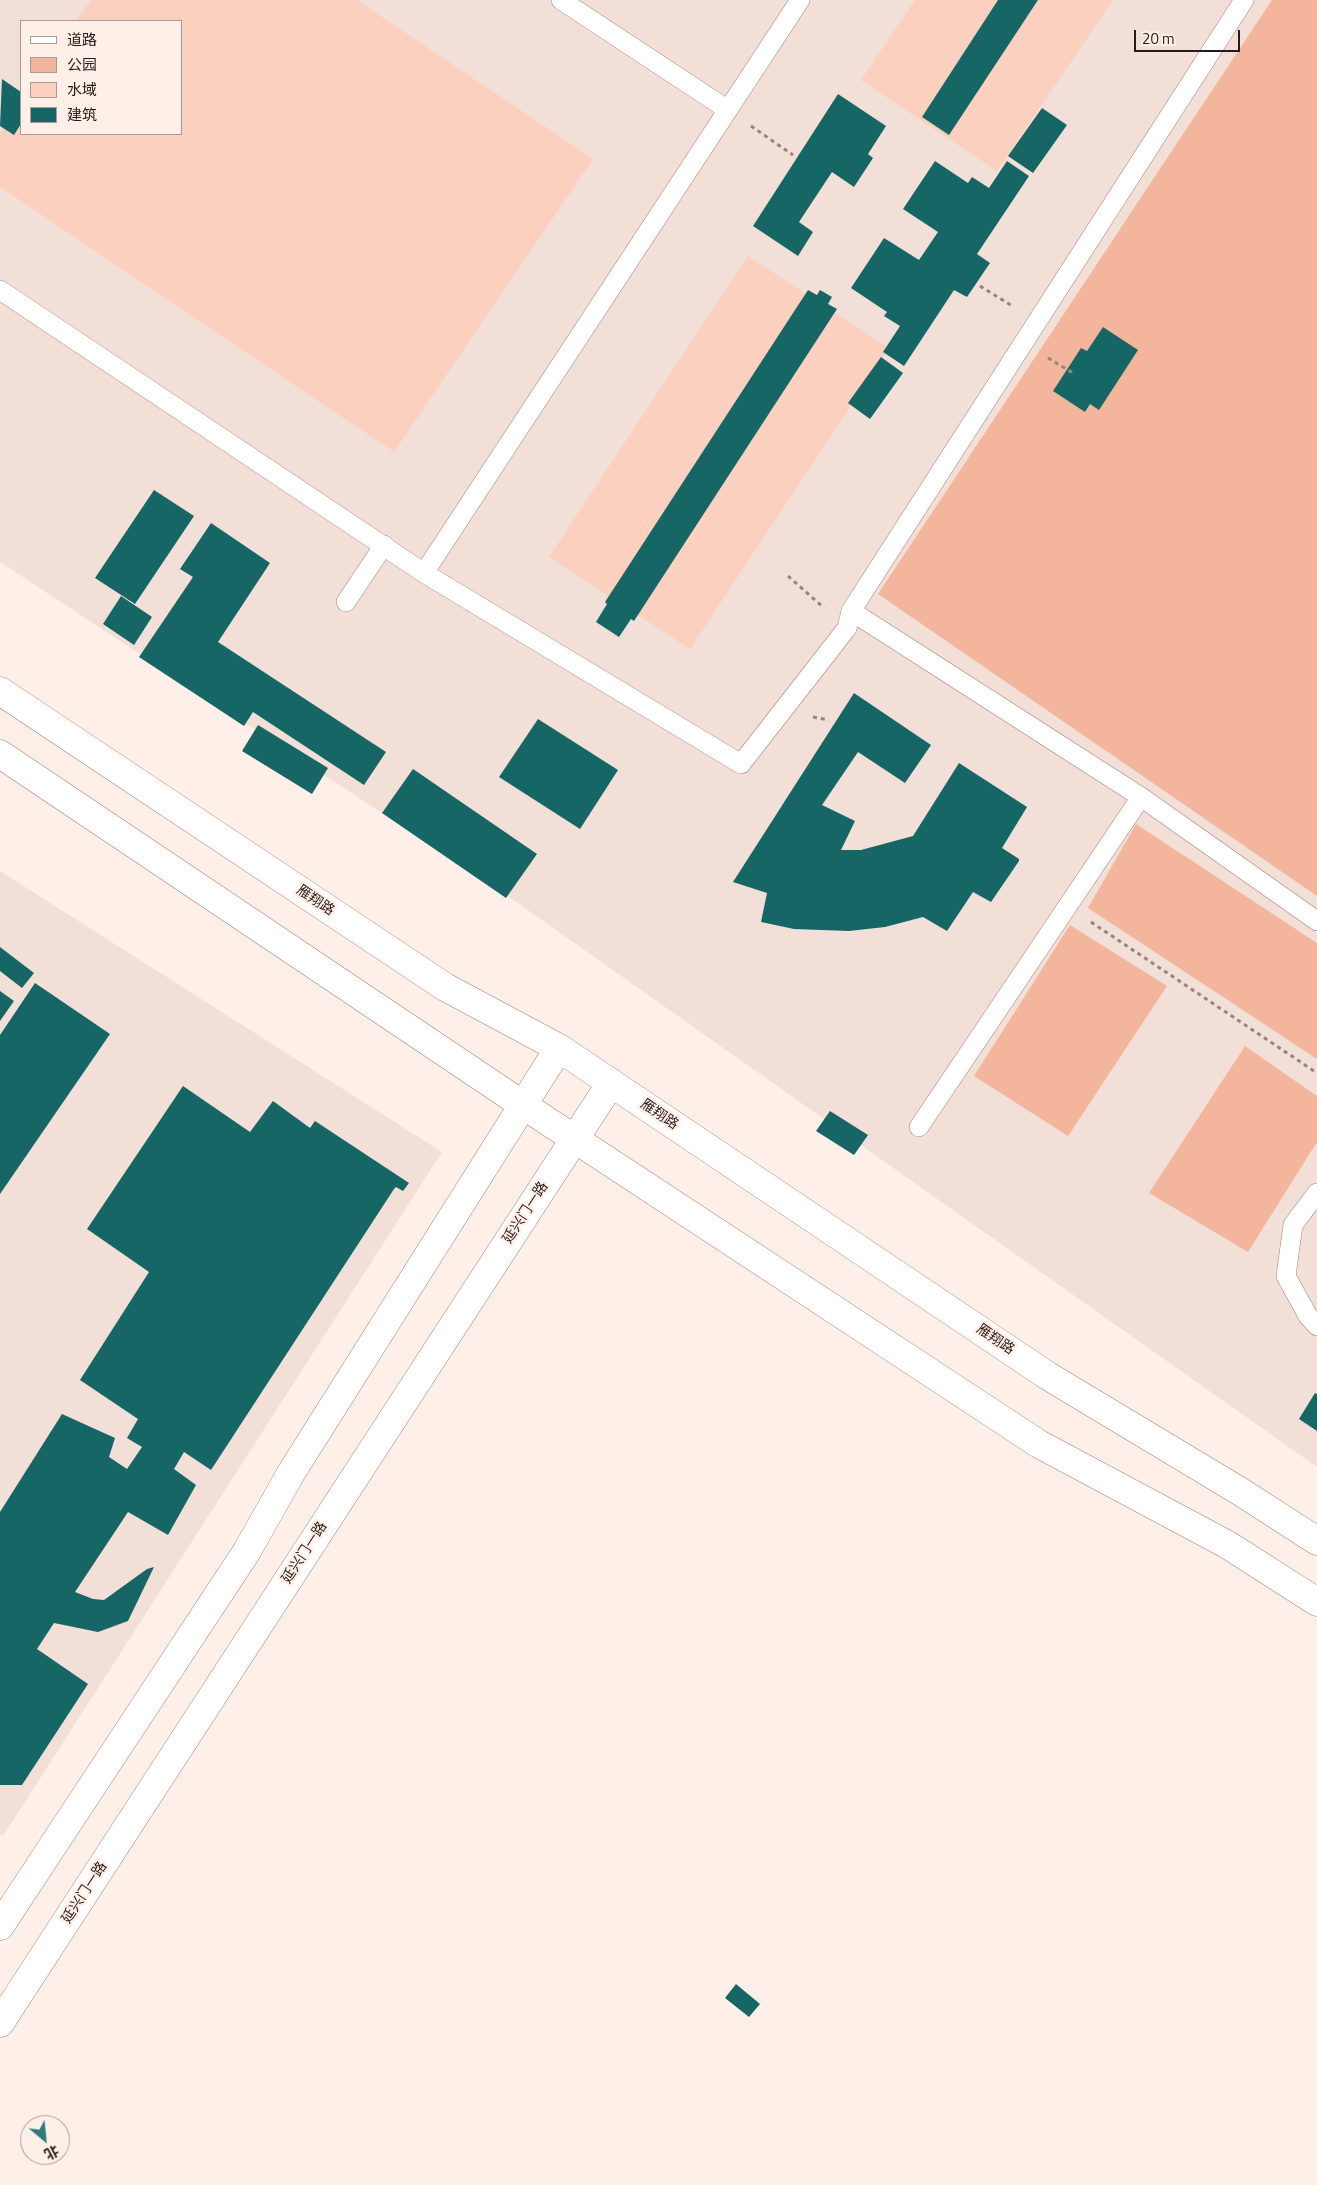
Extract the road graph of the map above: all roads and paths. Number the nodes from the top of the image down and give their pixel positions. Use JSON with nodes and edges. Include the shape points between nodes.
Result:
{"nodes":[{"id":1,"x":561,"y":0,"type":"edge"},
{"id":2,"x":800,"y":0,"type":"edge"},
{"id":3,"x":1244,"y":0,"type":"edge"},
{"id":4,"x":728,"y":110,"type":"junction"},
{"id":5,"x":793,"y":154,"type":"dead end"},
{"id":6,"x":980,"y":286,"type":"dead end"},
{"id":7,"x":0,"y":290,"type":"edge"},
{"id":8,"x":1038,"y":321,"type":"junction"},
{"id":9,"x":384,"y":545,"type":"junction"},
{"id":10,"x":424,"y":573,"type":"junction"},
{"id":11,"x":788,"y":576,"type":"dead end"},
{"id":12,"x":346,"y":602,"type":"dead end"},
{"id":13,"x":849,"y":619,"type":"junction"},
{"id":14,"x":0,"y":691,"type":"edge"},
{"id":15,"x":0,"y":754,"type":"edge"},
{"id":16,"x":1141,"y":797,"type":"junction"},
{"id":17,"x":1067,"y":906,"type":"junction"},
{"id":18,"x":1317,"y":921,"type":"edge"},
{"id":19,"x":559,"y":1048,"type":"junction"},
{"id":20,"x":1317,"y":1073,"type":"edge"},
{"id":21,"x":611,"y":1083,"type":"junction"},
{"id":22,"x":522,"y":1105,"type":"junction"},
{"id":23,"x":919,"y":1127,"type":"dead end"},
{"id":24,"x":574,"y":1139,"type":"junction"},
{"id":25,"x":1317,"y":1192,"type":"edge"},
{"id":26,"x":1317,"y":1326,"type":"edge"},
{"id":27,"x":1317,"y":1541,"type":"edge"},
{"id":28,"x":1317,"y":1602,"type":"edge"},
{"id":29,"x":0,"y":1926,"type":"edge"},
{"id":30,"x":0,"y":2023,"type":"edge"}],
"edges":[{"from":1,"to":4,"type":"lane"},
{"from":2,"to":4,"type":"lane"},
{"from":3,"to":8,"type":"lane"},
{"from":4,"to":5,"type":"path"},
{"from":4,"to":10,"type":"lane"},
{"from":6,"to":8,"type":"path"},
{"from":7,"to":9,"type":"lane"},
{"from":8,"to":13,"type":"lane"},
{"from":9,"to":10,"type":"lane"},
{"from":9,"to":12,"type":"lane"},
{"from":10,"to":13,"type":"lane","via":[[741,764]]},
{"from":11,"to":13,"type":"path"},
{"from":13,"to":16,"type":"lane"},
{"from":14,"to":19,"type":"main road","name":"雁翔路","via":[[444,987]]},
{"from":15,"to":22,"type":"main road"},
{"from":16,"to":17,"type":"lane"},
{"from":16,"to":18,"type":"lane"},
{"from":17,"to":20,"type":"path"},
{"from":17,"to":23,"type":"lane"},
{"from":19,"to":21,"type":"main road","name":"雁翔路"},
{"from":19,"to":22,"type":"main road"},
{"from":21,"to":24,"type":"main road","name":"延兴门一路"},
{"from":21,"to":27,"type":"main road","name":"雁翔路","via":[[1048,1376]]},
{"from":22,"to":24,"type":"main road"},
{"from":22,"to":29,"type":"main road","via":[[291,1473],[247,1551]]},
{"from":24,"to":28,"type":"main road","via":[[1039,1444],[1228,1545]]},
{"from":24,"to":30,"type":"main road","name":"延兴门一路"},
{"from":25,"to":26,"type":"lane","via":[[1293,1226],[1286,1276]]}]}
